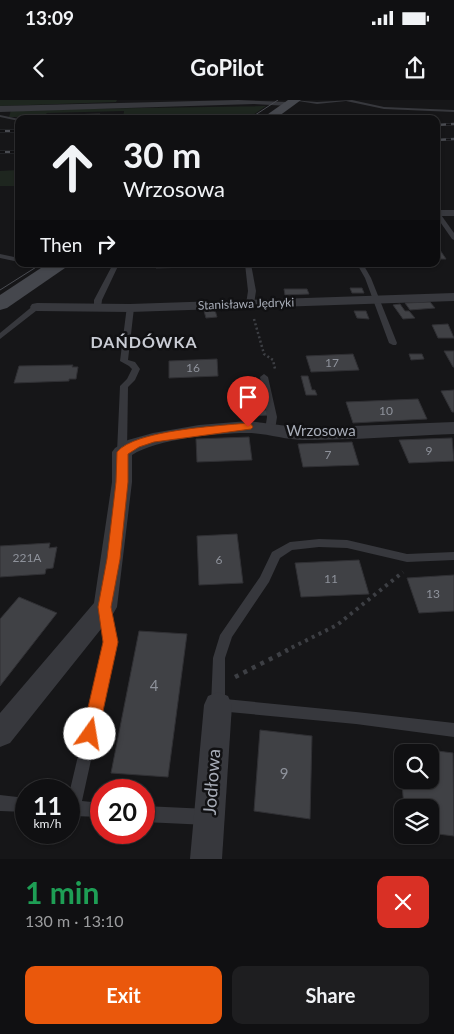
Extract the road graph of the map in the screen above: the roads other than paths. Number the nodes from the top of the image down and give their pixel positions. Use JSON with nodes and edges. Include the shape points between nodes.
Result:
{"nodes":[{"id":1,"x":161,"y":101,"type":"edge"},
{"id":2,"x":292,"y":101,"type":"edge"},
{"id":3,"x":0,"y":109,"type":"edge"},
{"id":4,"x":454,"y":111,"type":"edge"},
{"id":5,"x":272,"y":115,"type":"edge"},
{"id":6,"x":0,"y":116,"type":"edge"},
{"id":7,"x":15,"y":119,"type":"edge"},
{"id":8,"x":440,"y":213,"type":"edge"},
{"id":9,"x":454,"y":213,"type":"edge"},
{"id":10,"x":440,"y":217,"type":"edge"},
{"id":11,"x":454,"y":238,"type":"edge"},
{"id":12,"x":0,"y":256,"type":"edge"},
{"id":13,"x":15,"y":259,"type":"edge"},
{"id":14,"x":47,"y":267,"type":"edge"},
{"id":15,"x":114,"y":267,"type":"edge"},
{"id":16,"x":248,"y":267,"type":"edge"},
{"id":17,"x":362,"y":267,"type":"edge"},
{"id":18,"x":454,"y":297,"type":"edge"},
{"id":19,"x":375,"y":300,"type":"junction"},
{"id":20,"x":0,"y":304,"type":"edge"},
{"id":21,"x":250,"y":304,"type":"junction"},
{"id":22,"x":37,"y":307,"type":"joint"},
{"id":23,"x":97,"y":308,"type":"junction"},
{"id":24,"x":130,"y":308,"type":"junction"},
{"id":25,"x":0,"y":338,"type":"edge"},
{"id":26,"x":393,"y":343,"type":"dead end"},
{"id":27,"x":264,"y":378,"type":"road end"},
{"id":28,"x":454,"y":428,"type":"edge"},
{"id":29,"x":270,"y":430,"type":"junction"},
{"id":30,"x":122,"y":452,"type":"junction"},
{"id":31,"x":454,"y":556,"type":"edge"},
{"id":32,"x":104,"y":607,"type":"junction"},
{"id":33,"x":218,"y":699,"type":"junction"},
{"id":34,"x":454,"y":730,"type":"edge"},
{"id":35,"x":0,"y":734,"type":"edge"},
{"id":36,"x":78,"y":779,"type":"edge"},
{"id":37,"x":0,"y":803,"type":"edge"},
{"id":38,"x":15,"y":804,"type":"edge"},
{"id":39,"x":155,"y":814,"type":"edge"},
{"id":40,"x":210,"y":817,"type":"junction"},
{"id":41,"x":206,"y":859,"type":"edge"}],
"edges":[{"from":1,"to":2,"type":"street"},
{"from":1,"to":3,"type":"street"},
{"from":2,"to":4,"type":"lane","via":[[346,100],[384,108]]},
{"from":2,"to":5,"type":"main road"},
{"from":6,"to":7,"type":"lane"},
{"from":8,"to":9,"type":"street"},
{"from":10,"to":11,"type":"lane"},
{"from":12,"to":13,"type":"lane"},
{"from":14,"to":20,"type":"main road"},
{"from":15,"to":23,"type":"lane"},
{"from":16,"to":21,"type":"lane","via":[[252,291]]},
{"from":17,"to":19,"type":"lane"},
{"from":18,"to":19,"type":"street","name":"Stanisława Jędryki"},
{"from":19,"to":21,"type":"street","name":"Stanisława Jędryki"},
{"from":19,"to":26,"type":"lane"},
{"from":21,"to":24,"type":"street","name":"Stanisława Jędryki"},
{"from":22,"to":23,"type":"street","name":"Stanisława Jędryki"},
{"from":22,"to":25,"type":"lane"},
{"from":23,"to":24,"type":"street","name":"Stanisława Jędryki"},
{"from":24,"to":30,"type":"lane","via":[[124,361],[136,369],[124,386]]},
{"from":27,"to":29,"type":"lane","via":[[272,417]]},
{"from":28,"to":29,"type":"street","name":"Wrzosowa","via":[[303,434]]},
{"from":29,"to":30,"type":"street","name":"Wrzosowa","via":[[248,427],[176,435],[144,442]]},
{"from":30,"to":32,"type":"street","via":[[122,482]]},
{"from":31,"to":33,"type":"lane","via":[[407,558],[347,544],[290,546],[276,555],[265,579],[226,635],[219,658]]},
{"from":32,"to":35,"type":"street"},
{"from":32,"to":36,"type":"lane","via":[[110,642]]},
{"from":33,"to":34,"type":"lane"},
{"from":33,"to":40,"type":"street","name":"Jodłowa"},
{"from":37,"to":38,"type":"lane"},
{"from":39,"to":40,"type":"lane"},
{"from":40,"to":41,"type":"street","name":"Jodłowa"}]}
